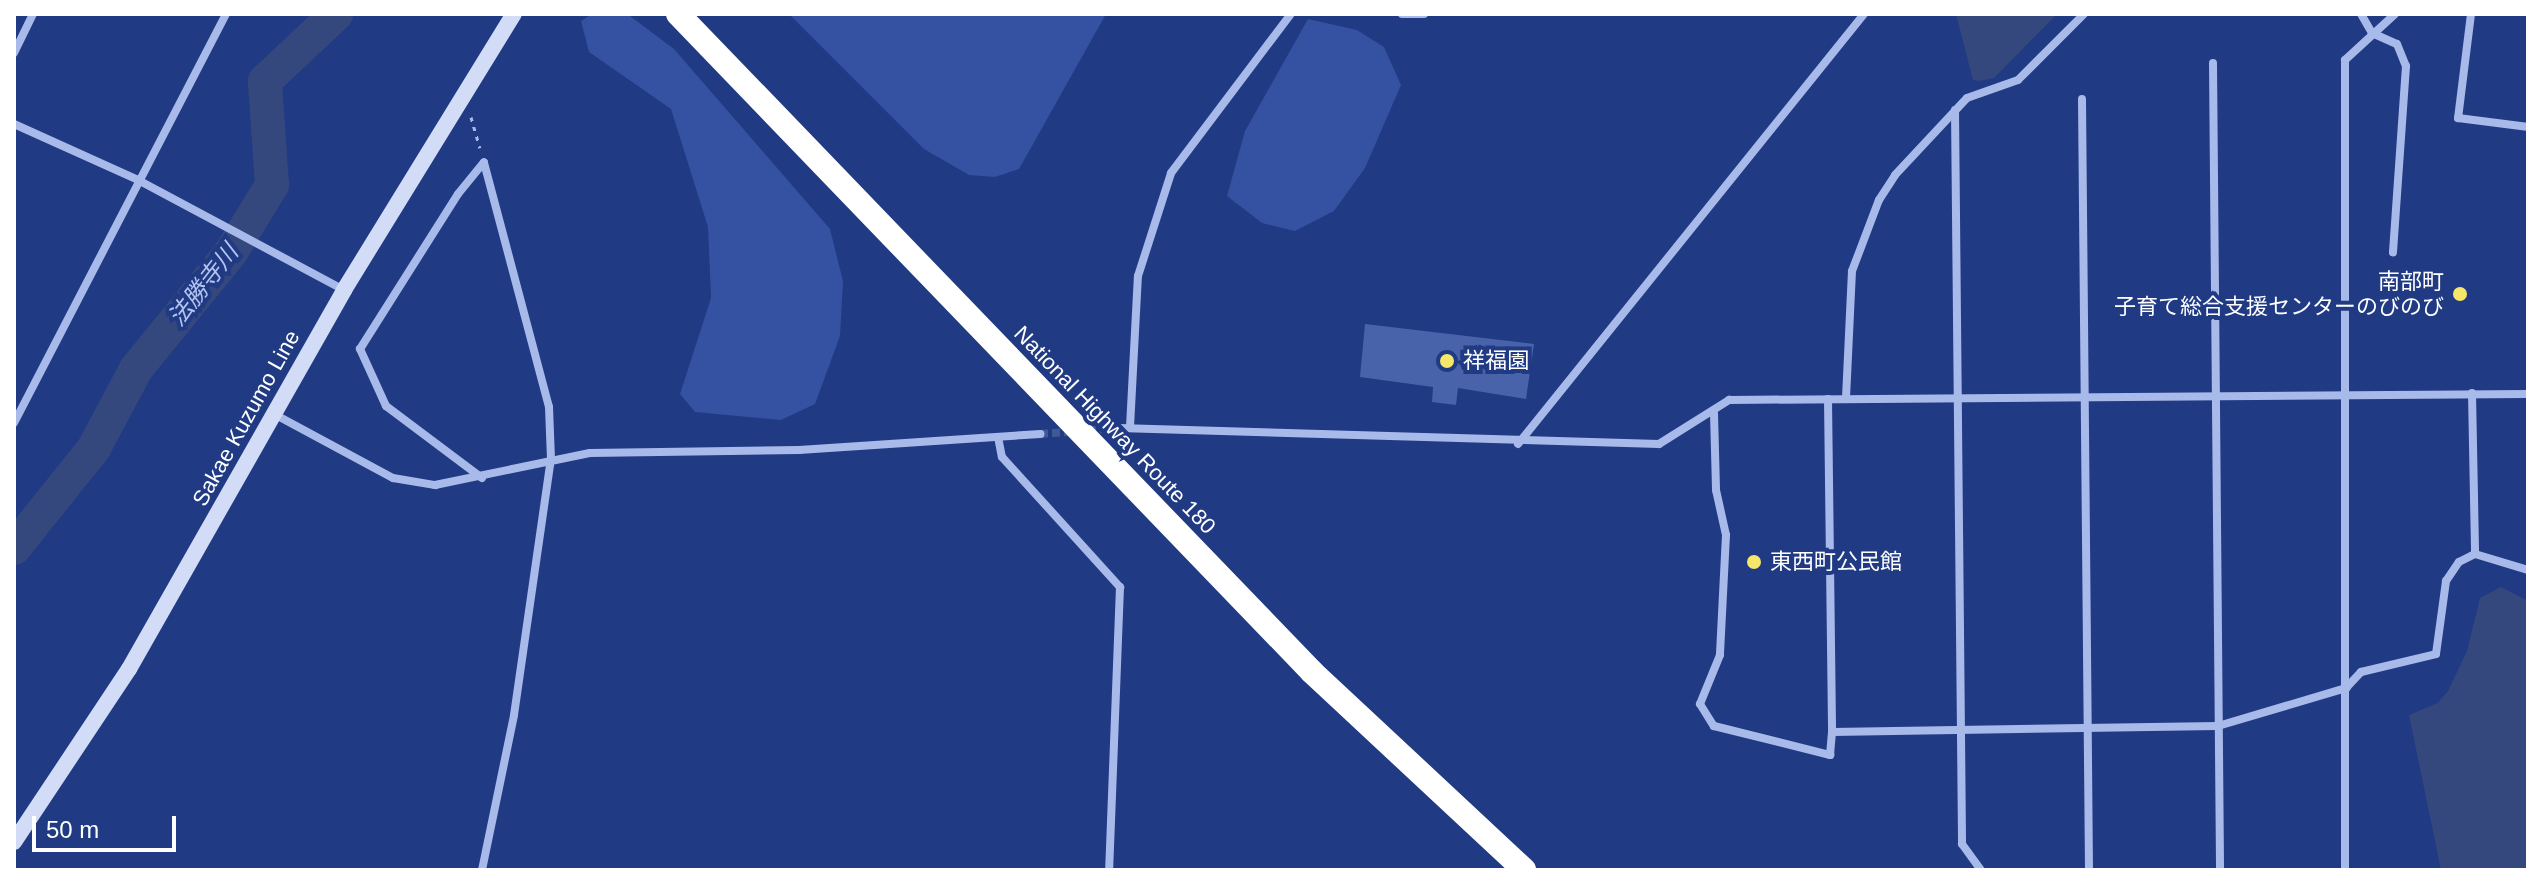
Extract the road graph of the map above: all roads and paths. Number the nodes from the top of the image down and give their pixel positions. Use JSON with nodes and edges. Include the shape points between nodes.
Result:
{"nodes":[{"id":1,"x":33,"y":14,"type":"edge"},
{"id":2,"x":226,"y":14,"type":"edge"},
{"id":3,"x":514,"y":14,"type":"edge"},
{"id":4,"x":678,"y":14,"type":"edge"},
{"id":5,"x":1291,"y":14,"type":"edge"},
{"id":6,"x":1402,"y":14,"type":"edge"},
{"id":7,"x":1424,"y":14,"type":"edge"},
{"id":8,"x":1864,"y":14,"type":"edge"},
{"id":9,"x":2084,"y":14,"type":"edge"},
{"id":10,"x":2361,"y":14,"type":"edge"},
{"id":11,"x":2395,"y":14,"type":"edge"},
{"id":12,"x":2471,"y":14,"type":"edge"},
{"id":13,"x":2372,"y":33,"type":"junction"},
{"id":14,"x":14,"y":53,"type":"edge"},
{"id":15,"x":2213,"y":63,"type":"dead end"},
{"id":16,"x":463,"y":91,"type":"junction"},
{"id":17,"x":2082,"y":99,"type":"dead end"},
{"id":18,"x":1955,"y":110,"type":"junction"},
{"id":19,"x":14,"y":124,"type":"edge"},
{"id":20,"x":2528,"y":127,"type":"edge"},
{"id":21,"x":484,"y":162,"type":"junction"},
{"id":22,"x":138,"y":180,"type":"junction"},
{"id":23,"x":2393,"y":253,"type":"dead end"},
{"id":24,"x":344,"y":290,"type":"junction"},
{"id":25,"x":2348,"y":392,"type":"junction"},
{"id":26,"x":2472,"y":393,"type":"junction"},
{"id":27,"x":2214,"y":394,"type":"junction"},
{"id":28,"x":2528,"y":394,"type":"edge"},
{"id":29,"x":2083,"y":396,"type":"junction"},
{"id":30,"x":1958,"y":397,"type":"junction"},
{"id":31,"x":1846,"y":398,"type":"junction"},
{"id":32,"x":1828,"y":399,"type":"junction"},
{"id":33,"x":25,"y":406,"type":"junction"},
{"id":34,"x":14,"y":410,"type":"edge"},
{"id":35,"x":1714,"y":413,"type":"junction"},
{"id":36,"x":274,"y":414,"type":"junction"},
{"id":37,"x":14,"y":423,"type":"edge"},
{"id":38,"x":1130,"y":427,"type":"junction"},
{"id":39,"x":1119,"y":428,"type":"tunnel mouth"},
{"id":40,"x":1040,"y":434,"type":"tunnel mouth"},
{"id":41,"x":998,"y":437,"type":"junction"},
{"id":42,"x":1518,"y":444,"type":"junction"},
{"id":43,"x":551,"y":459,"type":"junction"},
{"id":44,"x":482,"y":478,"type":"junction"},
{"id":45,"x":2475,"y":554,"type":"junction"},
{"id":46,"x":2528,"y":570,"type":"edge"},
{"id":47,"x":2346,"y":688,"type":"junction"},
{"id":48,"x":2087,"y":725,"type":"junction"},
{"id":49,"x":2218,"y":726,"type":"junction"},
{"id":50,"x":1832,"y":732,"type":"junction"},
{"id":51,"x":1961,"y":733,"type":"junction"},
{"id":52,"x":14,"y":842,"type":"edge"},
{"id":53,"x":482,"y":870,"type":"edge"},
{"id":54,"x":1109,"y":870,"type":"edge"},
{"id":55,"x":1524,"y":870,"type":"edge"},
{"id":56,"x":1981,"y":870,"type":"edge"},
{"id":57,"x":2089,"y":870,"type":"edge"},
{"id":58,"x":2220,"y":870,"type":"edge"},
{"id":59,"x":2345,"y":870,"type":"edge"}],
"edges":[{"from":1,"to":14,"type":"street"},
{"from":2,"to":22,"type":"street"},
{"from":3,"to":16,"type":"main road","name":"Sakae Kuzumo Line"},
{"from":4,"to":55,"type":"highway","name":"National Highway Route 180","via":[[1312,672]]},
{"from":5,"to":38,"type":"street","via":[[1171,173],[1138,276]]},
{"from":6,"to":7,"type":"street"},
{"from":8,"to":42,"type":"street"},
{"from":9,"to":18,"type":"street","via":[[2018,80],[1967,98]]},
{"from":10,"to":13,"type":"street"},
{"from":11,"to":13,"type":"street"},
{"from":12,"to":20,"type":"street","via":[[2458,118]]},
{"from":13,"to":23,"type":"street","via":[[2397,44],[2406,66]]},
{"from":13,"to":25,"type":"street","via":[[2345,60]]},
{"from":15,"to":27,"type":"street"},
{"from":16,"to":21,"type":"path"},
{"from":16,"to":24,"type":"main road","name":"Sakae Kuzumo Line"},
{"from":17,"to":29,"type":"street"},
{"from":18,"to":30,"type":"street"},
{"from":18,"to":31,"type":"street","via":[[1895,175],[1856,251]]},
{"from":19,"to":22,"type":"street"},
{"from":21,"to":43,"type":"street","via":[[549,407]]},
{"from":21,"to":44,"type":"street","via":[[360,349],[386,406]]},
{"from":22,"to":24,"type":"street"},
{"from":22,"to":33,"type":"street"},
{"from":24,"to":36,"type":"main road","name":"Sakae Kuzumo Line"},
{"from":25,"to":26,"type":"street"},
{"from":25,"to":27,"type":"street"},
{"from":25,"to":47,"type":"street"},
{"from":26,"to":28,"type":"street"},
{"from":26,"to":45,"type":"street"},
{"from":27,"to":29,"type":"street"},
{"from":27,"to":49,"type":"street"},
{"from":29,"to":30,"type":"street"},
{"from":29,"to":48,"type":"street"},
{"from":30,"to":31,"type":"street"},
{"from":30,"to":51,"type":"street"},
{"from":31,"to":32,"type":"street"},
{"from":32,"to":35,"type":"street","via":[[1729,400]]},
{"from":32,"to":50,"type":"street"},
{"from":33,"to":34,"type":"street"},
{"from":33,"to":37,"type":"street"},
{"from":35,"to":42,"type":"street","via":[[1659,444]]},
{"from":35,"to":50,"type":"street","via":[[1716,490],[1726,535],[1720,655],[1700,704],[1714,726],[1830,755]]},
{"from":36,"to":44,"type":"street","via":[[393,478],[435,485]]},
{"from":36,"to":52,"type":"main road","name":"Sakae Kuzumo Line","via":[[129,669]]},
{"from":38,"to":39,"type":"street"},
{"from":38,"to":42,"type":"street"},
{"from":40,"to":41,"type":"street"},
{"from":41,"to":43,"type":"street","via":[[799,450],[590,453]]},
{"from":41,"to":54,"type":"street","via":[[1002,457],[1120,587]]},
{"from":43,"to":44,"type":"street"},
{"from":43,"to":53,"type":"street","via":[[514,715]]},
{"from":45,"to":46,"type":"street"},
{"from":45,"to":47,"type":"street","via":[[2459,562],[2446,581],[2436,654],[2361,672]]},
{"from":47,"to":49,"type":"street"},
{"from":47,"to":59,"type":"street"},
{"from":48,"to":49,"type":"street"},
{"from":48,"to":51,"type":"street"},
{"from":48,"to":57,"type":"street"},
{"from":49,"to":58,"type":"street"},
{"from":50,"to":51,"type":"street"},
{"from":51,"to":56,"type":"street","via":[[1962,844]]}]}
